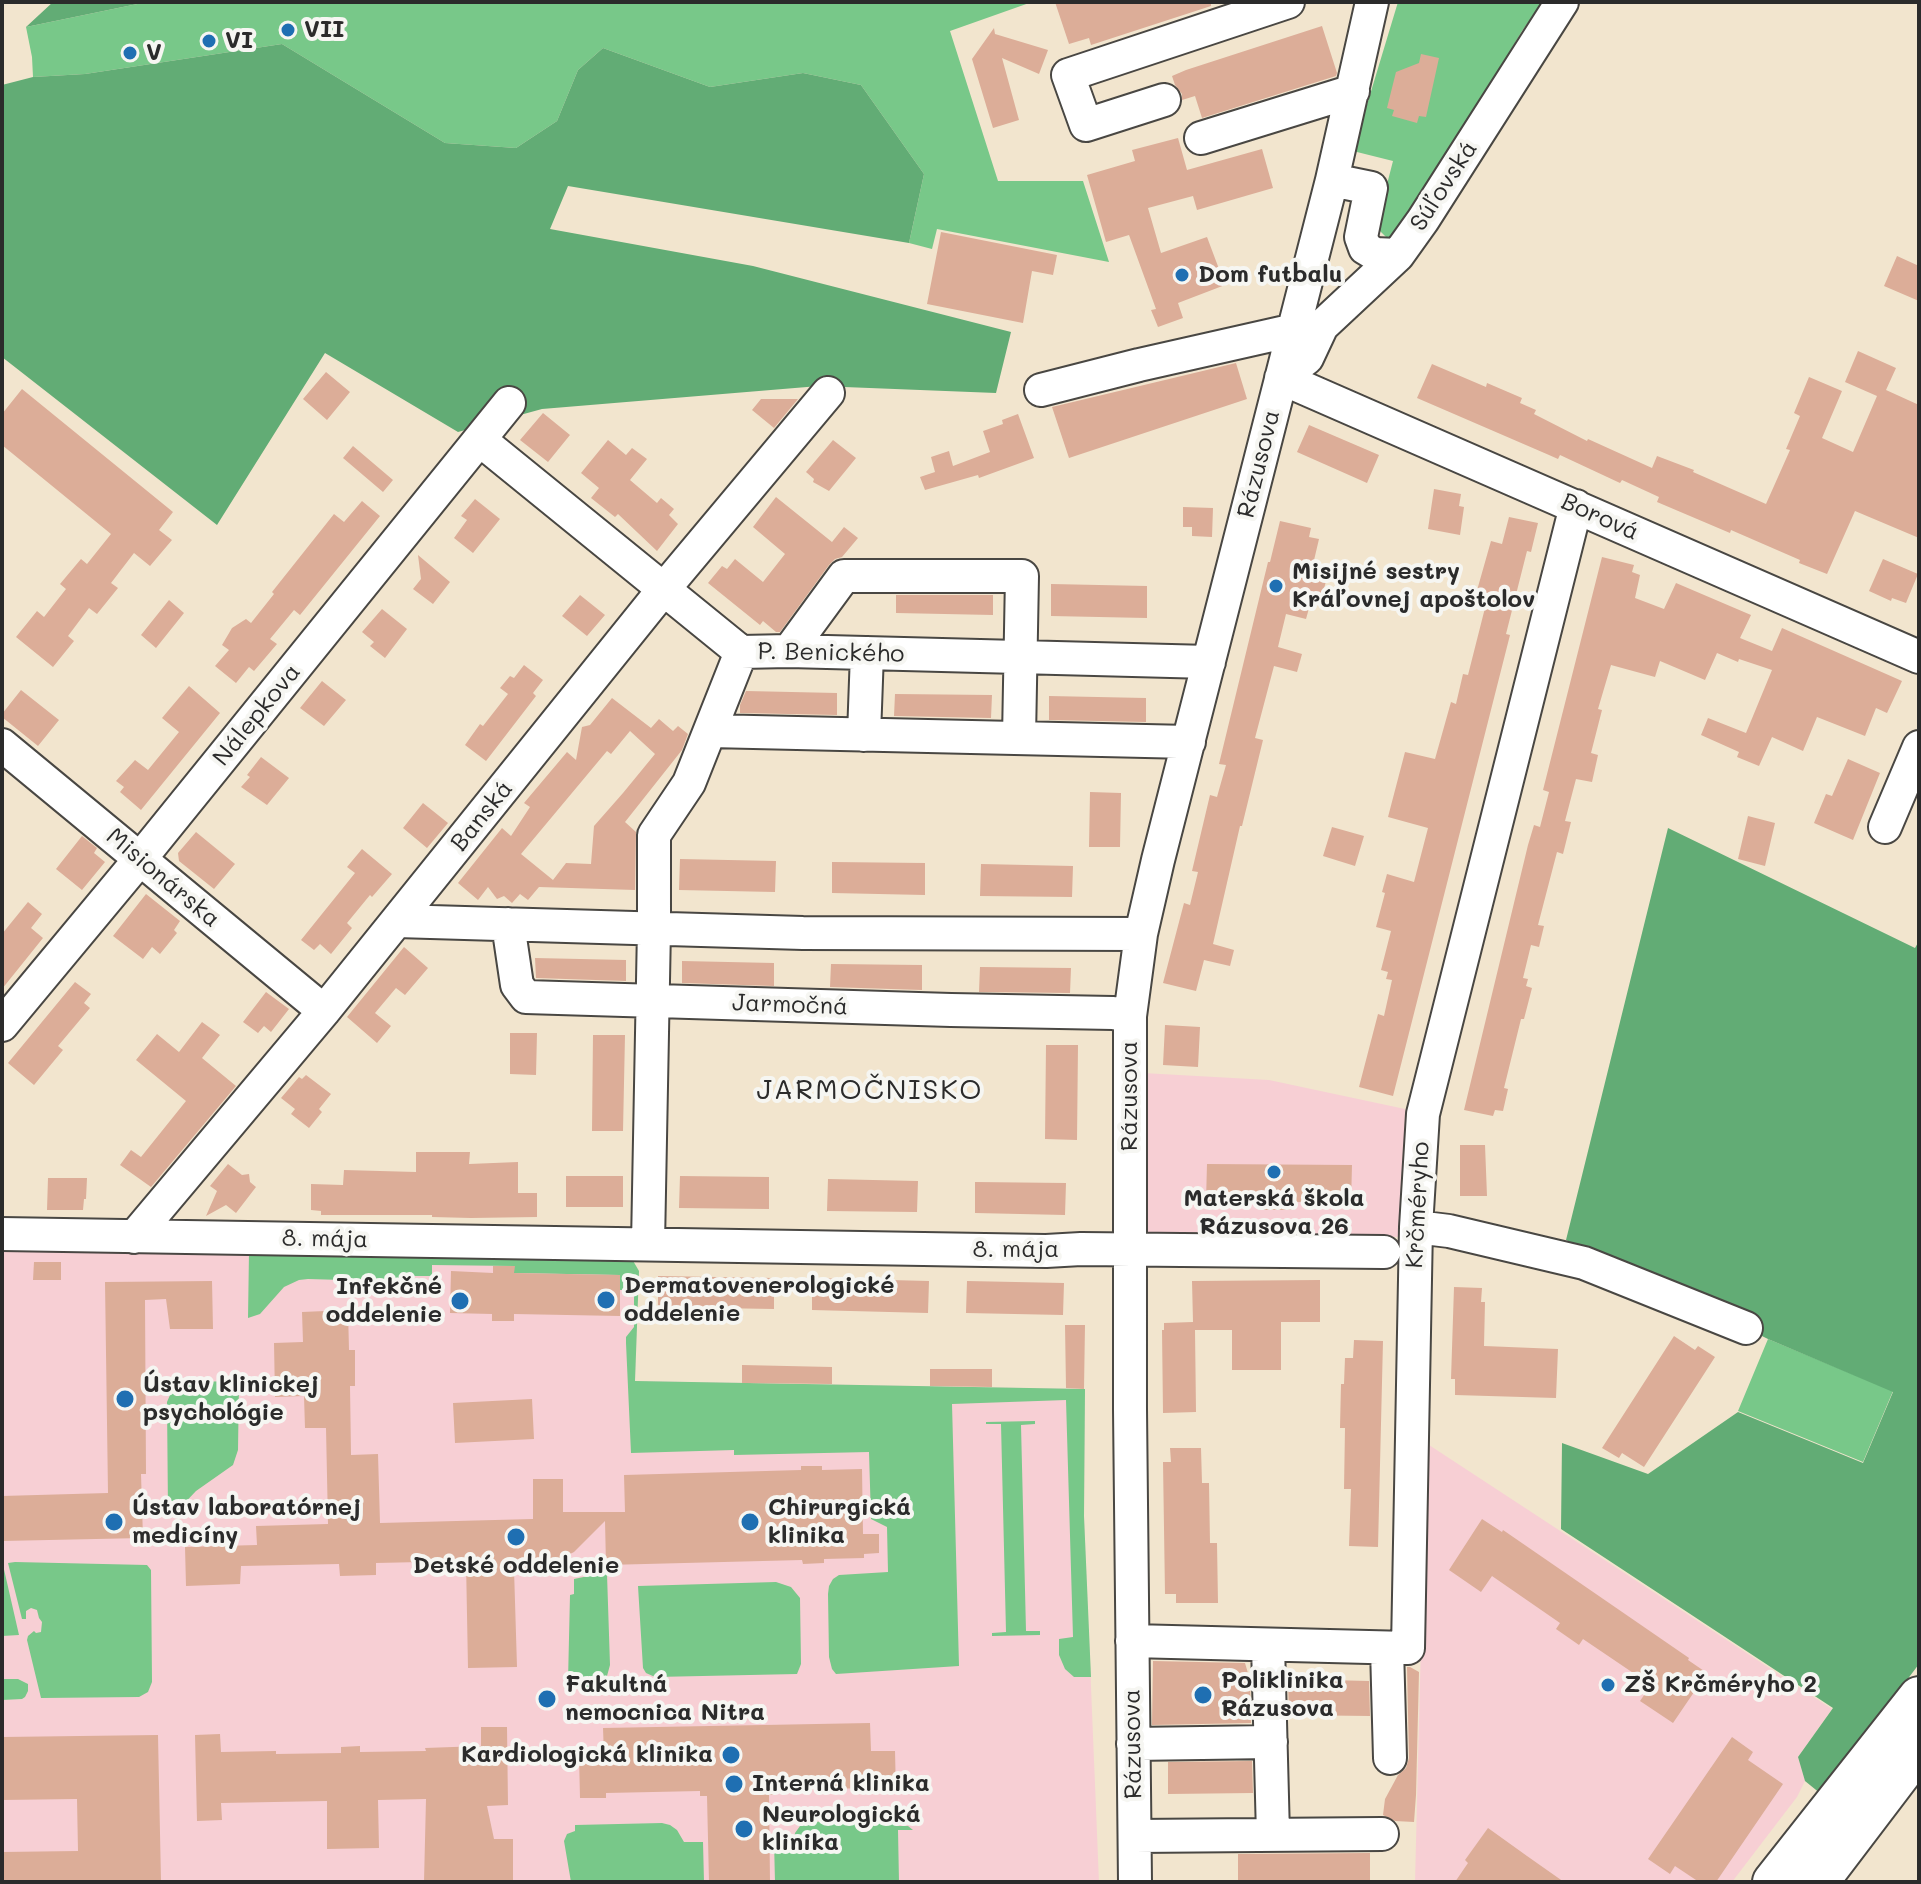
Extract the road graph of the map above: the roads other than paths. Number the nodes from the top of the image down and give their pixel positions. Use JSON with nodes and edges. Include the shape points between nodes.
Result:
{"nodes":[{"id":1,"x":1288,"y":2,"type":"edge"},
{"id":2,"x":1372,"y":2,"type":"edge"},
{"id":3,"x":1562,"y":2,"type":"edge"},
{"id":4,"x":1353,"y":91,"type":"junction"},
{"id":5,"x":1164,"y":100,"type":"dead end"},
{"id":6,"x":1201,"y":138,"type":"dead end"},
{"id":7,"x":1332,"y":180,"type":"junction"},
{"id":8,"x":1398,"y":255,"type":"junction"},
{"id":9,"x":1294,"y":330,"type":"junction"},
{"id":10,"x":1281,"y":378,"type":"junction"},
{"id":11,"x":1041,"y":390,"type":"dead end"},
{"id":12,"x":828,"y":393,"type":"dead end"},
{"id":13,"x":509,"y":403,"type":"dead end"},
{"id":14,"x":480,"y":440,"type":"junction"},
{"id":15,"x":1576,"y":506,"type":"junction"},
{"id":16,"x":663,"y":590,"type":"junction"},
{"id":17,"x":789,"y":651,"type":"junction"},
{"id":18,"x":741,"y":652,"type":"junction"},
{"id":19,"x":867,"y":653,"type":"junction"},
{"id":20,"x":1021,"y":657,"type":"junction"},
{"id":21,"x":1919,"y":657,"type":"edge"},
{"id":22,"x":1209,"y":662,"type":"junction"},
{"id":23,"x":710,"y":731,"type":"junction"},
{"id":24,"x":864,"y":735,"type":"junction"},
{"id":25,"x":1019,"y":738,"type":"junction"},
{"id":26,"x":1189,"y":742,"type":"junction"},
{"id":27,"x":2,"y":745,"type":"edge"},
{"id":28,"x":1919,"y":747,"type":"edge"},
{"id":29,"x":1885,"y":827,"type":"dead end"},
{"id":30,"x":140,"y":859,"type":"junction"},
{"id":31,"x":397,"y":921,"type":"junction"},
{"id":32,"x":508,"y":924,"type":"junction"},
{"id":33,"x":654,"y":928,"type":"junction"},
{"id":34,"x":1141,"y":934,"type":"junction"},
{"id":35,"x":653,"y":1001,"type":"junction"},
{"id":36,"x":324,"y":1011,"type":"junction"},
{"id":37,"x":1130,"y":1016,"type":"junction"},
{"id":38,"x":2,"y":1025,"type":"edge"},
{"id":39,"x":1416,"y":1227,"type":"junction"},
{"id":40,"x":2,"y":1234,"type":"edge"},
{"id":41,"x":134,"y":1237,"type":"junction"},
{"id":42,"x":648,"y":1244,"type":"junction"},
{"id":43,"x":1129,"y":1251,"type":"junction"},
{"id":44,"x":1384,"y":1252,"type":"dead end"},
{"id":45,"x":1746,"y":1328,"type":"dead end"},
{"id":46,"x":1132,"y":1641,"type":"junction"},
{"id":47,"x":1268,"y":1645,"type":"junction"},
{"id":48,"x":1387,"y":1648,"type":"junction"},
{"id":49,"x":1919,"y":1697,"type":"edge"},
{"id":50,"x":1271,"y":1742,"type":"junction"},
{"id":51,"x":1133,"y":1744,"type":"junction"},
{"id":52,"x":1919,"y":1749,"type":"edge"},
{"id":53,"x":1390,"y":1758,"type":"dead end"},
{"id":54,"x":1382,"y":1834,"type":"dead end"},
{"id":55,"x":1273,"y":1835,"type":"junction"},
{"id":56,"x":1135,"y":1836,"type":"junction"},
{"id":57,"x":1135,"y":1882,"type":"edge"},
{"id":58,"x":1773,"y":1882,"type":"edge"},
{"id":59,"x":1818,"y":1882,"type":"edge"}],
"edges":[{"from":1,"to":5,"type":"street","via":[[1068,75],[1086,125]]},
{"from":2,"to":4,"type":"street","name":"Rázusova"},
{"from":3,"to":8,"type":"street","name":"Súľovská"},
{"from":4,"to":6,"type":"street"},
{"from":4,"to":7,"type":"street","name":"Rázusova"},
{"from":7,"to":8,"type":"street","name":"Súľovská","via":[[1371,188],[1361,237],[1365,248]]},
{"from":7,"to":9,"type":"street","name":"Rázusova"},
{"from":8,"to":10,"type":"street","via":[[1322,326],[1307,358]]},
{"from":9,"to":10,"type":"street","name":"Rázusova"},
{"from":9,"to":11,"type":"street"},
{"from":10,"to":15,"type":"street","name":"Borová"},
{"from":10,"to":22,"type":"street","name":"Rázusova"},
{"from":12,"to":16,"type":"street","name":"Banská"},
{"from":13,"to":14,"type":"street","name":"Nálepkova"},
{"from":14,"to":16,"type":"street","name":"P. Benického"},
{"from":14,"to":30,"type":"street","name":"Nálepkova"},
{"from":15,"to":21,"type":"street","name":"Borová"},
{"from":15,"to":39,"type":"street","name":"Krčméryho","via":[[1423,1114]]},
{"from":16,"to":18,"type":"street","name":"P. Benického"},
{"from":16,"to":31,"type":"street","name":"Banská"},
{"from":17,"to":18,"type":"street","name":"P. Benického"},
{"from":17,"to":19,"type":"street","name":"P. Benického"},
{"from":17,"to":20,"type":"street","via":[[844,576],[1022,576]]},
{"from":18,"to":23,"type":"street"},
{"from":19,"to":20,"type":"street","name":"P. Benického"},
{"from":19,"to":24,"type":"street"},
{"from":20,"to":22,"type":"street","name":"P. Benického"},
{"from":20,"to":25,"type":"street"},
{"from":22,"to":26,"type":"street","name":"Rázusova"},
{"from":23,"to":24,"type":"street"},
{"from":23,"to":33,"type":"street","via":[[689,783],[654,835]]},
{"from":24,"to":25,"type":"street"},
{"from":25,"to":26,"type":"street"},
{"from":26,"to":34,"type":"street","name":"Rázusova"},
{"from":27,"to":30,"type":"street","name":"Misionárska"},
{"from":28,"to":29,"type":"street"},
{"from":30,"to":36,"type":"street","name":"Misionárska"},
{"from":30,"to":38,"type":"street","name":"Nálepkova"},
{"from":31,"to":32,"type":"street"},
{"from":31,"to":36,"type":"street","name":"Banská"},
{"from":32,"to":33,"type":"street"},
{"from":32,"to":35,"type":"street","name":"Jarmočná","via":[[517,985],[526,997]]},
{"from":33,"to":34,"type":"street"},
{"from":33,"to":35,"type":"street"},
{"from":34,"to":37,"type":"street","name":"Rázusova"},
{"from":35,"to":37,"type":"street","name":"Jarmočná"},
{"from":35,"to":42,"type":"street"},
{"from":36,"to":41,"type":"street","name":"Banská"},
{"from":37,"to":43,"type":"street","name":"Rázusova"},
{"from":39,"to":45,"type":"street","via":[[1584,1263]]},
{"from":39,"to":48,"type":"street","name":"Krčméryho","via":[[1408,1648]]},
{"from":40,"to":41,"type":"street","name":"8. mája"},
{"from":41,"to":42,"type":"street","name":"8. mája"},
{"from":42,"to":43,"type":"street","name":"8. mája"},
{"from":43,"to":44,"type":"street","name":"8. mája"},
{"from":43,"to":46,"type":"street","name":"Rázusova"},
{"from":46,"to":47,"type":"street"},
{"from":46,"to":51,"type":"street","name":"Rázusova"},
{"from":47,"to":48,"type":"street"},
{"from":47,"to":50,"type":"street"},
{"from":48,"to":53,"type":"street"},
{"from":49,"to":58,"type":"main road"},
{"from":50,"to":51,"type":"street"},
{"from":50,"to":55,"type":"street"},
{"from":51,"to":56,"type":"street","name":"Rázusova"},
{"from":52,"to":59,"type":"main road"},
{"from":54,"to":55,"type":"street"},
{"from":55,"to":56,"type":"street"},
{"from":56,"to":57,"type":"street","name":"Rázusova"}]}
